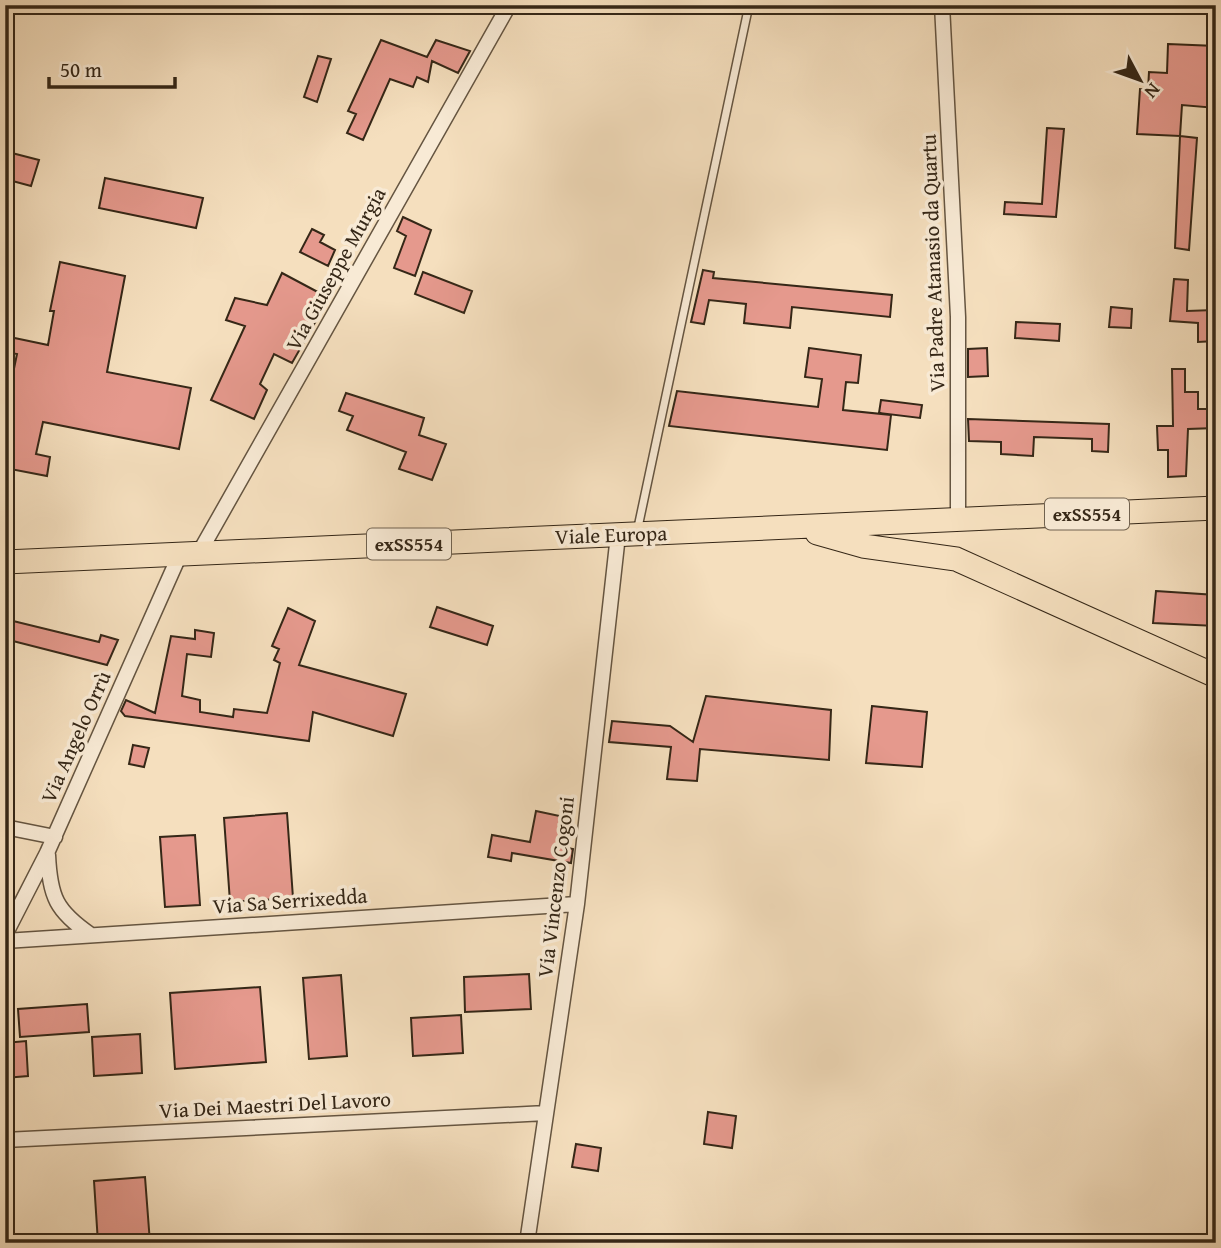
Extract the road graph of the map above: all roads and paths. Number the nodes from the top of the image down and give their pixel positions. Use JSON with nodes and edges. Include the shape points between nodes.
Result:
{"nodes":[{"id":1,"x":509,"y":5,"type":"edge"},
{"id":2,"x":749,"y":5,"type":"edge"},
{"id":3,"x":943,"y":5,"type":"edge"},
{"id":4,"x":1216,"y":508,"type":"edge"},
{"id":5,"x":958,"y":520,"type":"junction"},
{"id":6,"x":797,"y":527,"type":"junction"},
{"id":7,"x":628,"y":534,"type":"junction"},
{"id":8,"x":190,"y":553,"type":"junction"},
{"id":9,"x":5,"y":562,"type":"edge"},
{"id":10,"x":1216,"y":676,"type":"edge"},
{"id":11,"x":5,"y":827,"type":"edge"},
{"id":12,"x":55,"y":837,"type":"junction"},
{"id":13,"x":47,"y":853,"type":"junction"},
{"id":14,"x":577,"y":904,"type":"junction"},
{"id":15,"x":5,"y":935,"type":"edge"},
{"id":16,"x":91,"y":935,"type":"junction"},
{"id":17,"x":5,"y":941,"type":"edge"},
{"id":18,"x":546,"y":1113,"type":"junction"},
{"id":19,"x":5,"y":1140,"type":"edge"},
{"id":20,"x":527,"y":1243,"type":"edge"}],
"edges":[{"from":1,"to":8,"type":"street","name":"Via Giuseppe Murgia"},
{"from":2,"to":7,"type":"lane"},
{"from":3,"to":5,"type":"street","name":"Via Padre Atanasio da Quartu","via":[[958,317]]},
{"from":4,"to":5,"type":"main road","name":"Viale Europa","number":"exSS554"},
{"from":5,"to":6,"type":"main road","name":"Viale Europa","number":"exSS554"},
{"from":6,"to":7,"type":"main road","name":"Viale Europa","number":"exSS554"},
{"from":6,"to":10,"type":"main road","via":[[863,546],[956,559]]},
{"from":7,"to":8,"type":"main road","name":"Viale Europa","number":"exSS554"},
{"from":7,"to":14,"type":"street","name":"Via Vincenzo Cogoni"},
{"from":8,"to":9,"type":"main road","name":"Viale Europa","number":"exSS554"},
{"from":8,"to":12,"type":"street","name":"Via Angelo Orrù"},
{"from":11,"to":12,"type":"street"},
{"from":12,"to":13,"type":"street","name":"Via Angelo Orrù"},
{"from":13,"to":15,"type":"street","name":"Via Angelo Orrù"},
{"from":13,"to":16,"type":"street","via":[[52,894],[76,925]]},
{"from":14,"to":16,"type":"street","name":"Via Sa Serrixedda"},
{"from":14,"to":18,"type":"street","name":"Via Vincenzo Cogoni"},
{"from":16,"to":17,"type":"street","name":"Via Sa Serrixedda"},
{"from":18,"to":19,"type":"street","name":"Via Dei Maestri Del Lavoro"},
{"from":18,"to":20,"type":"street","name":"Via Vincenzo Cogoni"}]}
